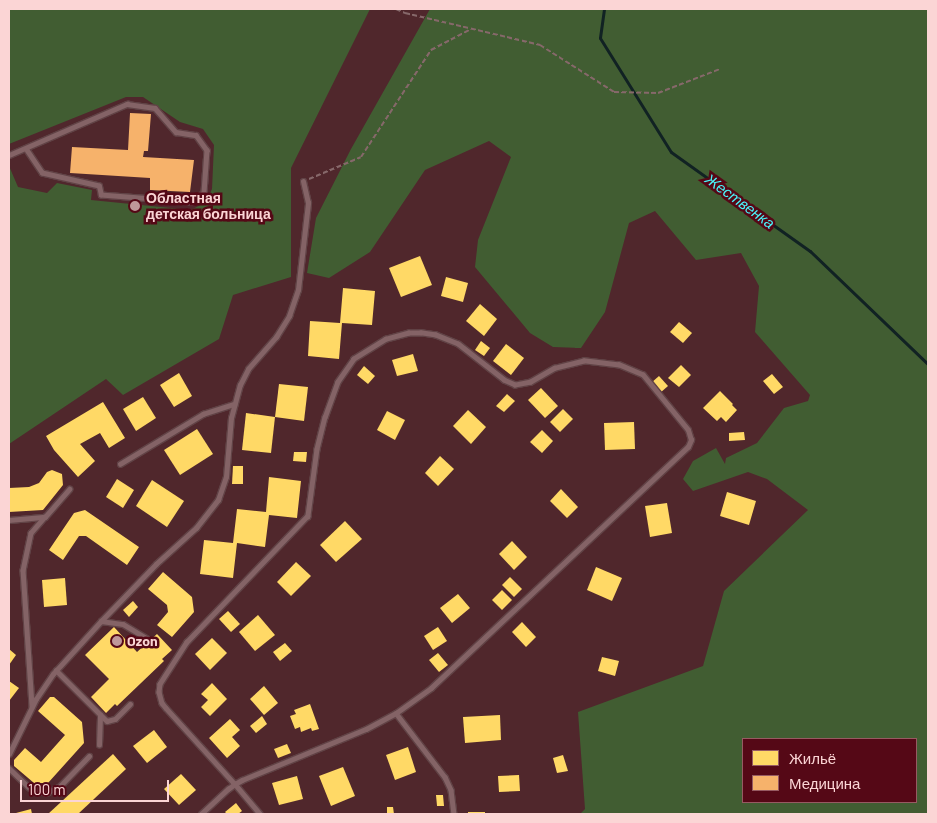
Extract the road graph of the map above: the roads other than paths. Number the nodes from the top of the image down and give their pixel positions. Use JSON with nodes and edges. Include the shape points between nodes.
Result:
{"nodes":[{"id":1,"x":26,"y":149,"type":"junction"},
{"id":2,"x":9,"y":154,"type":"edge"},
{"id":3,"x":303,"y":182,"type":"road end"},
{"id":4,"x":234,"y":404,"type":"junction"},
{"id":5,"x":120,"y":464,"type":"dead end"},
{"id":6,"x":69,"y":489,"type":"dead end"},
{"id":7,"x":45,"y":517,"type":"junction"},
{"id":8,"x":9,"y":520,"type":"edge"},
{"id":9,"x":102,"y":621,"type":"junction"},
{"id":10,"x":146,"y":638,"type":"dead end"},
{"id":11,"x":56,"y":670,"type":"junction"},
{"id":12,"x":130,"y":704,"type":"dead end"},
{"id":13,"x":32,"y":708,"type":"junction"},
{"id":14,"x":396,"y":712,"type":"junction"},
{"id":15,"x":100,"y":715,"type":"junction"},
{"id":16,"x":99,"y":745,"type":"dead end"},
{"id":17,"x":9,"y":754,"type":"edge"},
{"id":18,"x":89,"y":756,"type":"dead end"},
{"id":19,"x":9,"y":768,"type":"edge"},
{"id":20,"x":235,"y":784,"type":"junction"},
{"id":21,"x":201,"y":814,"type":"edge"},
{"id":22,"x":260,"y":814,"type":"edge"},
{"id":23,"x":454,"y":814,"type":"edge"}],
"edges":[{"from":1,"to":1,"type":"lane","via":[[42,173],[99,186],[101,195],[191,202],[204,193],[207,150],[196,135],[176,132],[155,108],[127,104]]},
{"from":1,"to":2,"type":"lane"},
{"from":3,"to":4,"type":"lane","via":[[308,203],[294,304],[276,337],[248,369]]},
{"from":4,"to":5,"type":"lane","via":[[203,414]]},
{"from":4,"to":9,"type":"lane","via":[[228,466],[218,500],[196,528],[156,564]]},
{"from":6,"to":7,"type":"lane"},
{"from":7,"to":8,"type":"lane"},
{"from":7,"to":13,"type":"lane","via":[[31,533],[23,570]]},
{"from":9,"to":10,"type":"lane","via":[[123,624]]},
{"from":9,"to":11,"type":"lane"},
{"from":11,"to":13,"type":"lane"},
{"from":11,"to":15,"type":"lane"},
{"from":12,"to":15,"type":"lane","via":[[111,721]]},
{"from":13,"to":17,"type":"lane"},
{"from":14,"to":20,"type":"lane","via":[[366,729]]},
{"from":14,"to":20,"type":"lane","via":[[448,675],[688,447],[691,440],[688,430],[642,375],[619,365],[584,361],[554,368],[531,382],[516,385],[504,380],[458,344],[421,333],[386,339],[354,359],[338,382],[325,417],[317,449],[312,504],[306,521],[186,642],[160,684],[162,704]]},
{"from":14,"to":23,"type":"lane","via":[[445,777]]},
{"from":15,"to":16,"type":"lane"},
{"from":18,"to":19,"type":"lane","via":[[59,787],[46,793],[29,787]]},
{"from":20,"to":21,"type":"lane"},
{"from":20,"to":22,"type":"lane"}]}
